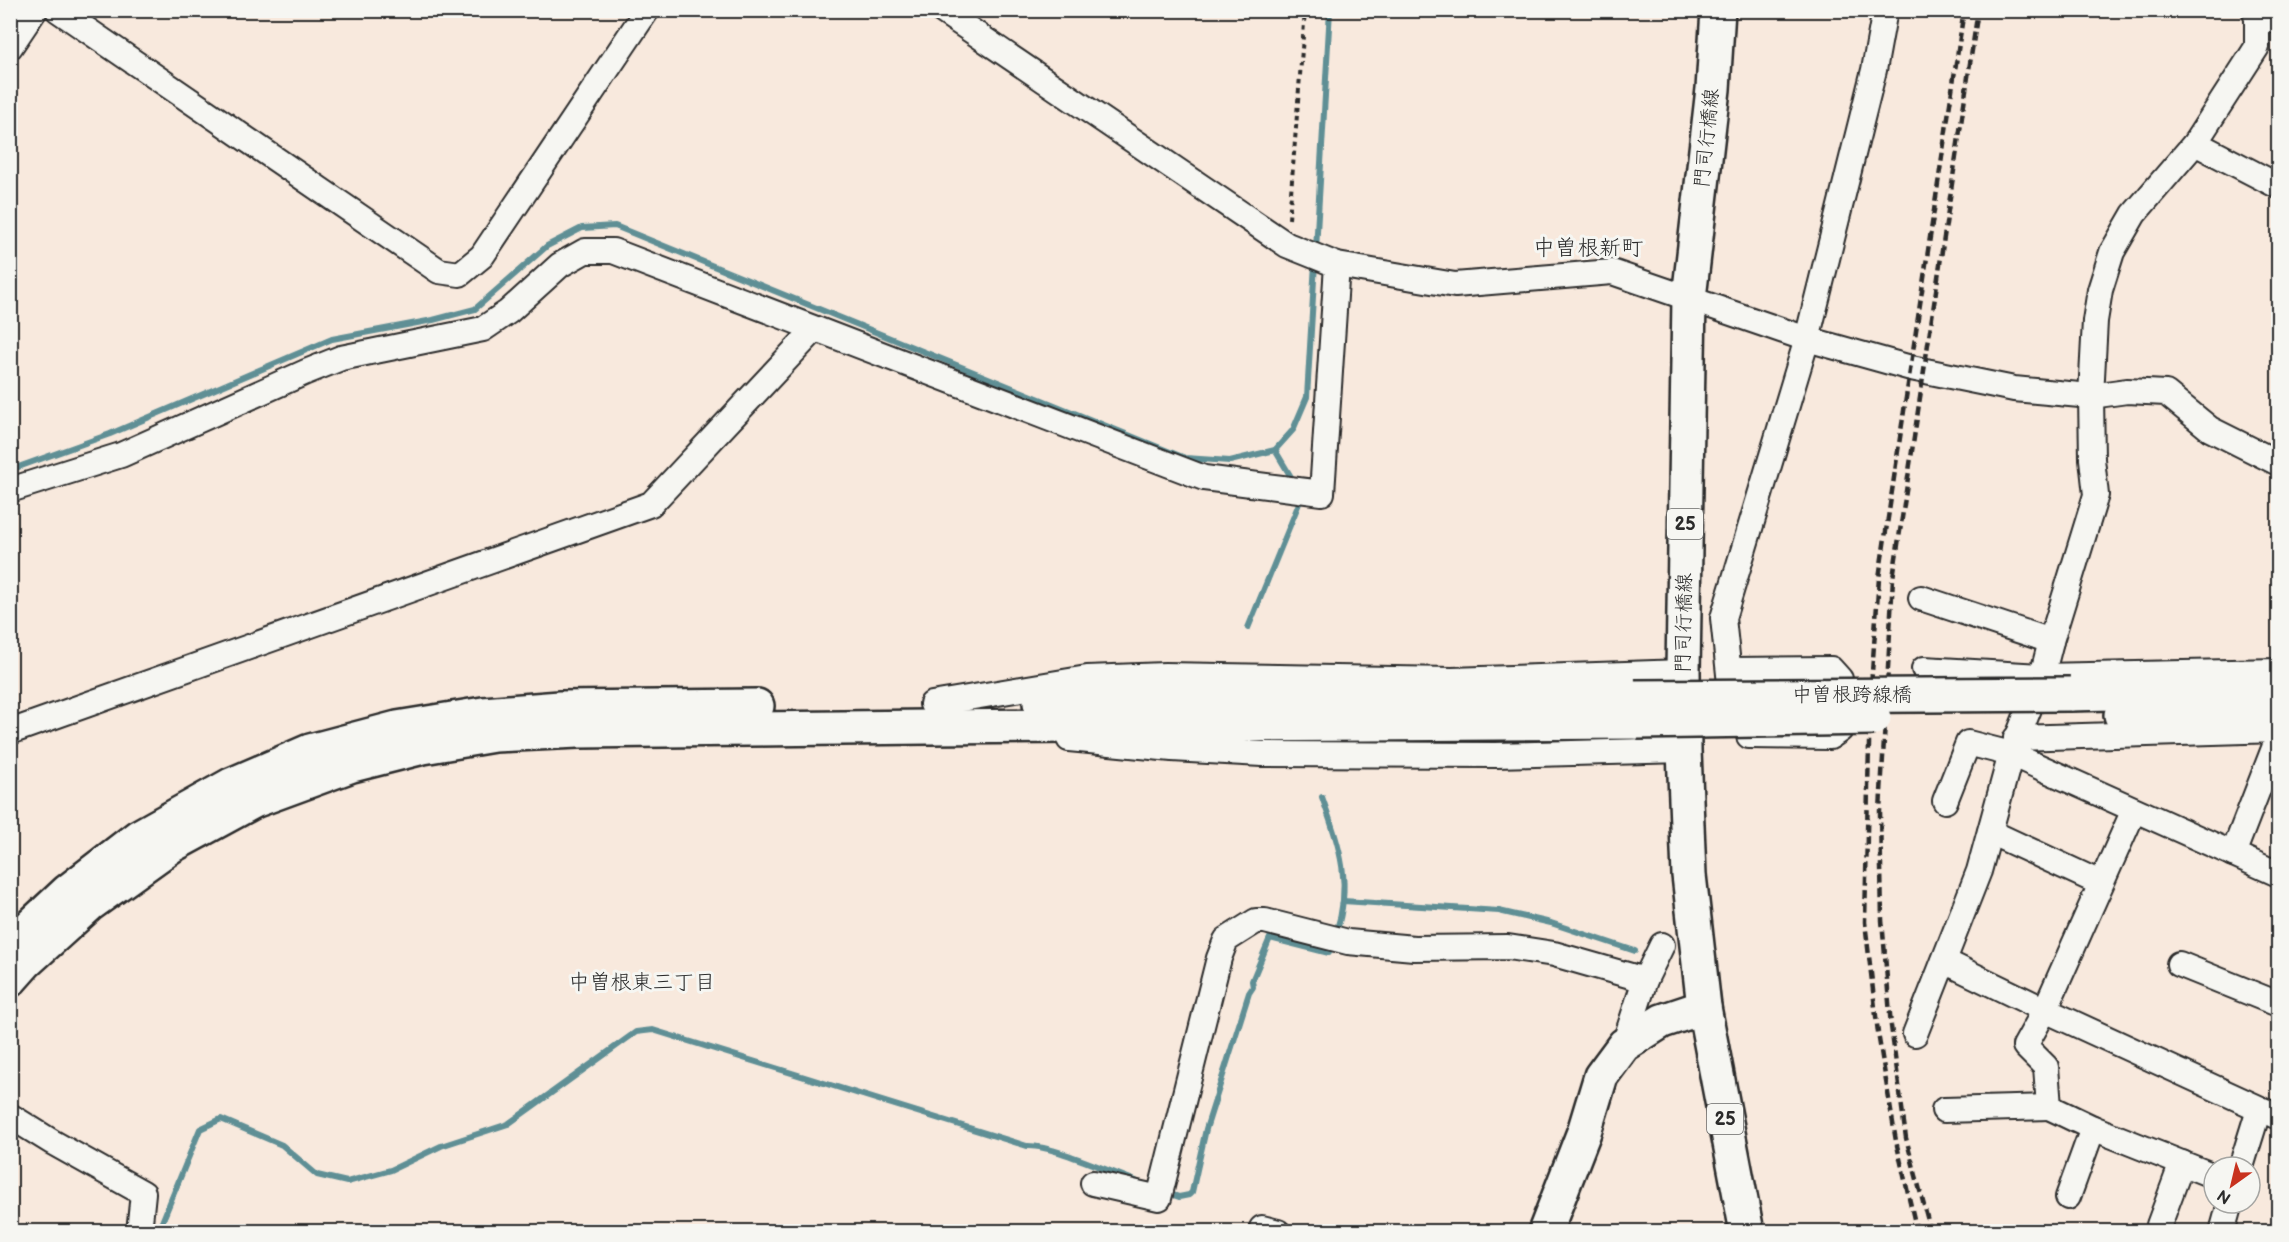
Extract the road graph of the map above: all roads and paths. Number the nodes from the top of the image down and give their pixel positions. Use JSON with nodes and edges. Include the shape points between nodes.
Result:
{"nodes":[{"id":1,"x":35,"y":10,"type":"edge"},
{"id":2,"x":58,"y":10,"type":"edge"},
{"id":3,"x":647,"y":10,"type":"edge"},
{"id":4,"x":941,"y":10,"type":"edge"},
{"id":5,"x":1305,"y":10,"type":"edge"},
{"id":6,"x":1718,"y":10,"type":"edge"},
{"id":7,"x":1885,"y":10,"type":"edge"},
{"id":8,"x":2263,"y":17,"type":"edge"},
{"id":9,"x":10,"y":47,"type":"edge"},
{"id":10,"x":2195,"y":143,"type":"junction"},
{"id":11,"x":2278,"y":186,"type":"edge"},
{"id":12,"x":1294,"y":248,"type":"junction"},
{"id":13,"x":1333,"y":263,"type":"junction"},
{"id":14,"x":1689,"y":298,"type":"junction"},
{"id":15,"x":815,"y":329,"type":"junction"},
{"id":16,"x":1806,"y":339,"type":"junction"},
{"id":17,"x":2091,"y":396,"type":"junction"},
{"id":18,"x":2278,"y":463,"type":"edge"},
{"id":19,"x":10,"y":490,"type":"edge"},
{"id":20,"x":1921,"y":598,"type":"dead end"},
{"id":21,"x":2050,"y":641,"type":"junction"},
{"id":22,"x":1924,"y":669,"type":"dead end"},
{"id":23,"x":1729,"y":670,"type":"junction"},
{"id":24,"x":2278,"y":671,"type":"edge"},
{"id":25,"x":1683,"y":672,"type":"junction"},
{"id":26,"x":2042,"y":675,"type":"junction"},
{"id":27,"x":2278,"y":689,"type":"edge"},
{"id":28,"x":2070,"y":704,"type":"junction"},
{"id":29,"x":2278,"y":714,"type":"edge"},
{"id":30,"x":930,"y":715,"type":"junction"},
{"id":31,"x":2278,"y":730,"type":"edge"},
{"id":32,"x":10,"y":732,"type":"edge"},
{"id":33,"x":2278,"y":738,"type":"edge"},
{"id":34,"x":2014,"y":746,"type":"junction"},
{"id":35,"x":1684,"y":750,"type":"junction"},
{"id":36,"x":1945,"y":801,"type":"dead end"},
{"id":37,"x":2134,"y":810,"type":"junction"},
{"id":38,"x":1990,"y":832,"type":"junction"},
{"id":39,"x":2233,"y":854,"type":"junction"},
{"id":40,"x":2278,"y":874,"type":"edge"},
{"id":41,"x":2100,"y":883,"type":"junction"},
{"id":42,"x":10,"y":945,"type":"edge"},
{"id":43,"x":1662,"y":945,"type":"dead end"},
{"id":44,"x":1944,"y":961,"type":"junction"},
{"id":45,"x":2179,"y":964,"type":"dead end"},
{"id":46,"x":10,"y":980,"type":"edge"},
{"id":47,"x":1645,"y":980,"type":"junction"},
{"id":48,"x":2278,"y":1004,"type":"edge"},
{"id":49,"x":1704,"y":1007,"type":"junction"},
{"id":50,"x":2045,"y":1010,"type":"junction"},
{"id":51,"x":1915,"y":1034,"type":"dead end"},
{"id":52,"x":1624,"y":1045,"type":"junction"},
{"id":53,"x":2049,"y":1107,"type":"junction"},
{"id":54,"x":1944,"y":1110,"type":"dead end"},
{"id":55,"x":2269,"y":1113,"type":"edge"},
{"id":56,"x":10,"y":1116,"type":"edge"},
{"id":57,"x":2093,"y":1128,"type":"junction"},
{"id":58,"x":2247,"y":1155,"type":"edge"},
{"id":59,"x":2182,"y":1163,"type":"junction"},
{"id":60,"x":2202,"y":1171,"type":"edge"},
{"id":61,"x":1094,"y":1183,"type":"dead end"},
{"id":62,"x":2068,"y":1197,"type":"dead end"},
{"id":63,"x":2227,"y":1215,"type":"edge"},
{"id":64,"x":2159,"y":1225,"type":"dead end"},
{"id":65,"x":139,"y":1232,"type":"edge"},
{"id":66,"x":1261,"y":1232,"type":"edge"},
{"id":67,"x":1278,"y":1232,"type":"edge"},
{"id":68,"x":1545,"y":1232,"type":"edge"},
{"id":69,"x":1747,"y":1232,"type":"edge"},
{"id":70,"x":2222,"y":1232,"type":"edge"}],
"edges":[{"from":1,"to":9,"type":"street"},
{"from":2,"to":3,"type":"street","via":[[439,271],[460,273],[482,256]]},
{"from":4,"to":12,"type":"street"},
{"from":5,"to":12,"type":"path"},
{"from":6,"to":14,"type":"street","name":"門司行橋線","number":"25"},
{"from":7,"to":16,"type":"street","via":[[1874,70]]},
{"from":8,"to":10,"type":"street","via":[[2257,47]]},
{"from":10,"to":11,"type":"street"},
{"from":10,"to":17,"type":"street","via":[[2134,213],[2112,252],[2095,321]]},
{"from":12,"to":13,"type":"street"},
{"from":13,"to":14,"type":"street","via":[[1455,285],[1612,272]]},
{"from":13,"to":15,"type":"street","via":[[1322,493],[1204,478]]},
{"from":14,"to":16,"type":"street"},
{"from":14,"to":25,"type":"street","name":"門司行橋線","number":"25"},
{"from":15,"to":19,"type":"street","via":[[613,251],[585,250],[560,265],[483,329],[341,358],[121,455]]},
{"from":15,"to":32,"type":"street","via":[[651,504]]},
{"from":16,"to":17,"type":"street","via":[[1911,368],[2014,389]]},
{"from":16,"to":23,"type":"street","via":[[1723,618]]},
{"from":17,"to":18,"type":"street","via":[[2127,391],[2166,393],[2210,429]]},
{"from":17,"to":21,"type":"street","via":[[2096,495]]},
{"from":20,"to":21,"type":"street"},
{"from":21,"to":26,"type":"street"},
{"from":22,"to":26,"type":"street"},
{"from":23,"to":23,"type":"street","via":[[1735,732],[1830,737],[1840,730],[1840,679],[1831,669]]},
{"from":24,"to":26,"type":"street"},
{"from":25,"to":30,"type":"street","via":[[1452,681],[1166,675],[1086,678]]},
{"from":25,"to":35,"type":"street","name":"門司行橋線","number":"25"},
{"from":26,"to":34,"type":"street"},
{"from":27,"to":28,"type":"street"},
{"from":28,"to":29,"type":"street"},
{"from":28,"to":30,"type":"street","name":"中曽根跨線橋","bridge":true},
{"from":30,"to":35,"type":"street","via":[[1172,749],[1262,754],[1496,755]]},
{"from":30,"to":42,"type":"street","via":[[560,708],[483,714],[398,728],[310,751],[231,785],[138,837],[68,891]]},
{"from":30,"to":46,"type":"street","via":[[494,735],[352,765],[254,801],[171,846],[90,904]]},
{"from":31,"to":34,"type":"street"},
{"from":33,"to":39,"type":"street"},
{"from":34,"to":36,"type":"street","via":[[1968,743]]},
{"from":34,"to":37,"type":"street"},
{"from":34,"to":38,"type":"street"},
{"from":35,"to":49,"type":"street","name":"門司行橋線","number":"25","via":[[1689,875]]},
{"from":37,"to":39,"type":"street"},
{"from":37,"to":41,"type":"street"},
{"from":38,"to":41,"type":"street"},
{"from":38,"to":44,"type":"street","via":[[1979,872]]},
{"from":39,"to":40,"type":"street"},
{"from":41,"to":50,"type":"street"},
{"from":43,"to":47,"type":"street"},
{"from":44,"to":50,"type":"street"},
{"from":44,"to":51,"type":"street"},
{"from":45,"to":48,"type":"street"},
{"from":47,"to":52,"type":"street"},
{"from":47,"to":61,"type":"street","via":[[1554,954],[1508,947],[1414,948],[1348,942],[1256,921],[1226,940],[1219,958],[1162,1187]]},
{"from":49,"to":52,"type":"street","via":[[1662,1021]]},
{"from":49,"to":69,"type":"street","name":"門司行橋線","number":"25"},
{"from":50,"to":53,"type":"street","via":[[2025,1046],[2046,1067]]},
{"from":50,"to":55,"type":"street"},
{"from":52,"to":68,"type":"street","via":[[1601,1076]]},
{"from":53,"to":54,"type":"street"},
{"from":53,"to":57,"type":"street"},
{"from":55,"to":58,"type":"street"},
{"from":56,"to":65,"type":"street","via":[[143,1193]]},
{"from":57,"to":59,"type":"street"},
{"from":57,"to":62,"type":"street"},
{"from":59,"to":60,"type":"street"},
{"from":59,"to":64,"type":"street"},
{"from":63,"to":70,"type":"street"},
{"from":66,"to":67,"type":"street","via":[[1262,1228]]}]}
